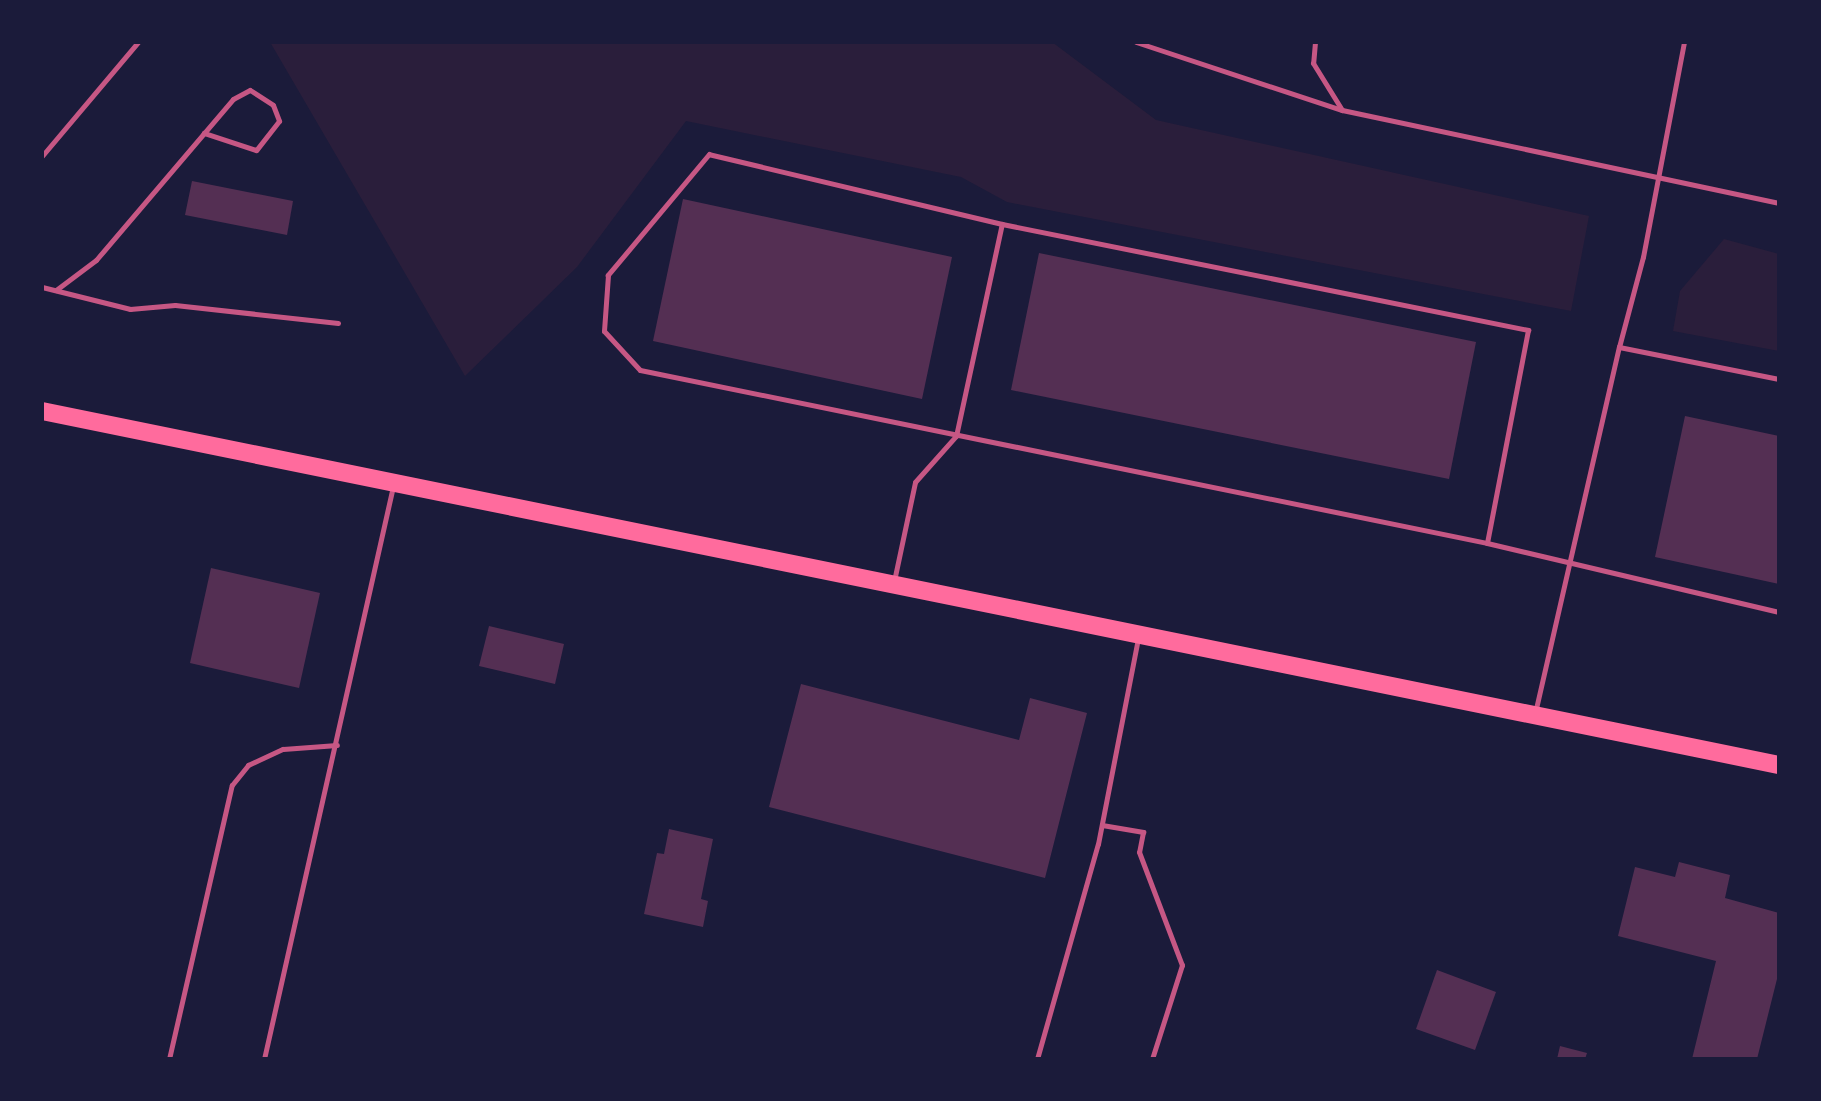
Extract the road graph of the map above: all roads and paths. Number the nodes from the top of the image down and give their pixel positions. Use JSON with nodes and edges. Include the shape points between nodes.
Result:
{"nodes":[{"id":1,"x":138,"y":42,"type":"edge"},
{"id":2,"x":1136,"y":42,"type":"edge"},
{"id":3,"x":1315,"y":42,"type":"edge"},
{"id":4,"x":1684,"y":42,"type":"edge"},
{"id":5,"x":1342,"y":110,"type":"junction"},
{"id":6,"x":204,"y":133,"type":"junction"},
{"id":7,"x":42,"y":156,"type":"edge"},
{"id":8,"x":1657,"y":180,"type":"junction"},
{"id":9,"x":1779,"y":203,"type":"edge"},
{"id":10,"x":1002,"y":224,"type":"junction"},
{"id":11,"x":42,"y":287,"type":"edge"},
{"id":12,"x":56,"y":290,"type":"junction"},
{"id":13,"x":338,"y":323,"type":"dead end"},
{"id":14,"x":1619,"y":347,"type":"junction"},
{"id":15,"x":1779,"y":379,"type":"edge"},
{"id":16,"x":42,"y":411,"type":"edge"},
{"id":17,"x":956,"y":436,"type":"junction"},
{"id":18,"x":394,"y":483,"type":"junction"},
{"id":19,"x":1487,"y":543,"type":"junction"},
{"id":20,"x":1570,"y":565,"type":"junction"},
{"id":21,"x":893,"y":584,"type":"junction"},
{"id":22,"x":1779,"y":612,"type":"edge"},
{"id":23,"x":1139,"y":635,"type":"junction"},
{"id":24,"x":1534,"y":715,"type":"junction"},
{"id":25,"x":337,"y":745,"type":"junction"},
{"id":26,"x":1779,"y":765,"type":"edge"},
{"id":27,"x":1102,"y":825,"type":"junction"},
{"id":28,"x":169,"y":1059,"type":"edge"},
{"id":29,"x":264,"y":1059,"type":"edge"},
{"id":30,"x":1037,"y":1059,"type":"edge"},
{"id":31,"x":1152,"y":1059,"type":"edge"}],
"edges":[{"from":1,"to":7,"type":"lane"},
{"from":2,"to":5,"type":"lane"},
{"from":3,"to":5,"type":"lane","via":[[1313,63]]},
{"from":4,"to":8,"type":"lane"},
{"from":5,"to":8,"type":"lane"},
{"from":6,"to":6,"type":"lane","via":[[233,99],[250,90],[273,105],[279,121],[256,150]]},
{"from":6,"to":12,"type":"lane","via":[[96,260]]},
{"from":8,"to":9,"type":"lane"},
{"from":8,"to":14,"type":"lane"},
{"from":10,"to":17,"type":"lane"},
{"from":10,"to":17,"type":"lane","via":[[709,154],[608,275],[604,331],[640,370]]},
{"from":10,"to":19,"type":"lane","via":[[1528,330]]},
{"from":11,"to":12,"type":"lane"},
{"from":12,"to":13,"type":"lane","via":[[130,309],[176,305]]},
{"from":14,"to":15,"type":"lane"},
{"from":14,"to":20,"type":"lane"},
{"from":16,"to":18,"type":"main road"},
{"from":17,"to":19,"type":"lane"},
{"from":17,"to":21,"type":"lane","via":[[915,482]]},
{"from":18,"to":21,"type":"main road"},
{"from":18,"to":25,"type":"lane"},
{"from":19,"to":20,"type":"lane"},
{"from":20,"to":22,"type":"lane"},
{"from":20,"to":24,"type":"lane"},
{"from":21,"to":23,"type":"main road"},
{"from":23,"to":24,"type":"main road"},
{"from":23,"to":27,"type":"lane"},
{"from":24,"to":26,"type":"main road"},
{"from":25,"to":28,"type":"lane","via":[[283,749],[248,765],[232,785]]},
{"from":25,"to":29,"type":"lane"},
{"from":27,"to":30,"type":"lane"},
{"from":27,"to":31,"type":"lane","via":[[1143,832],[1139,852],[1182,965]]}]}
